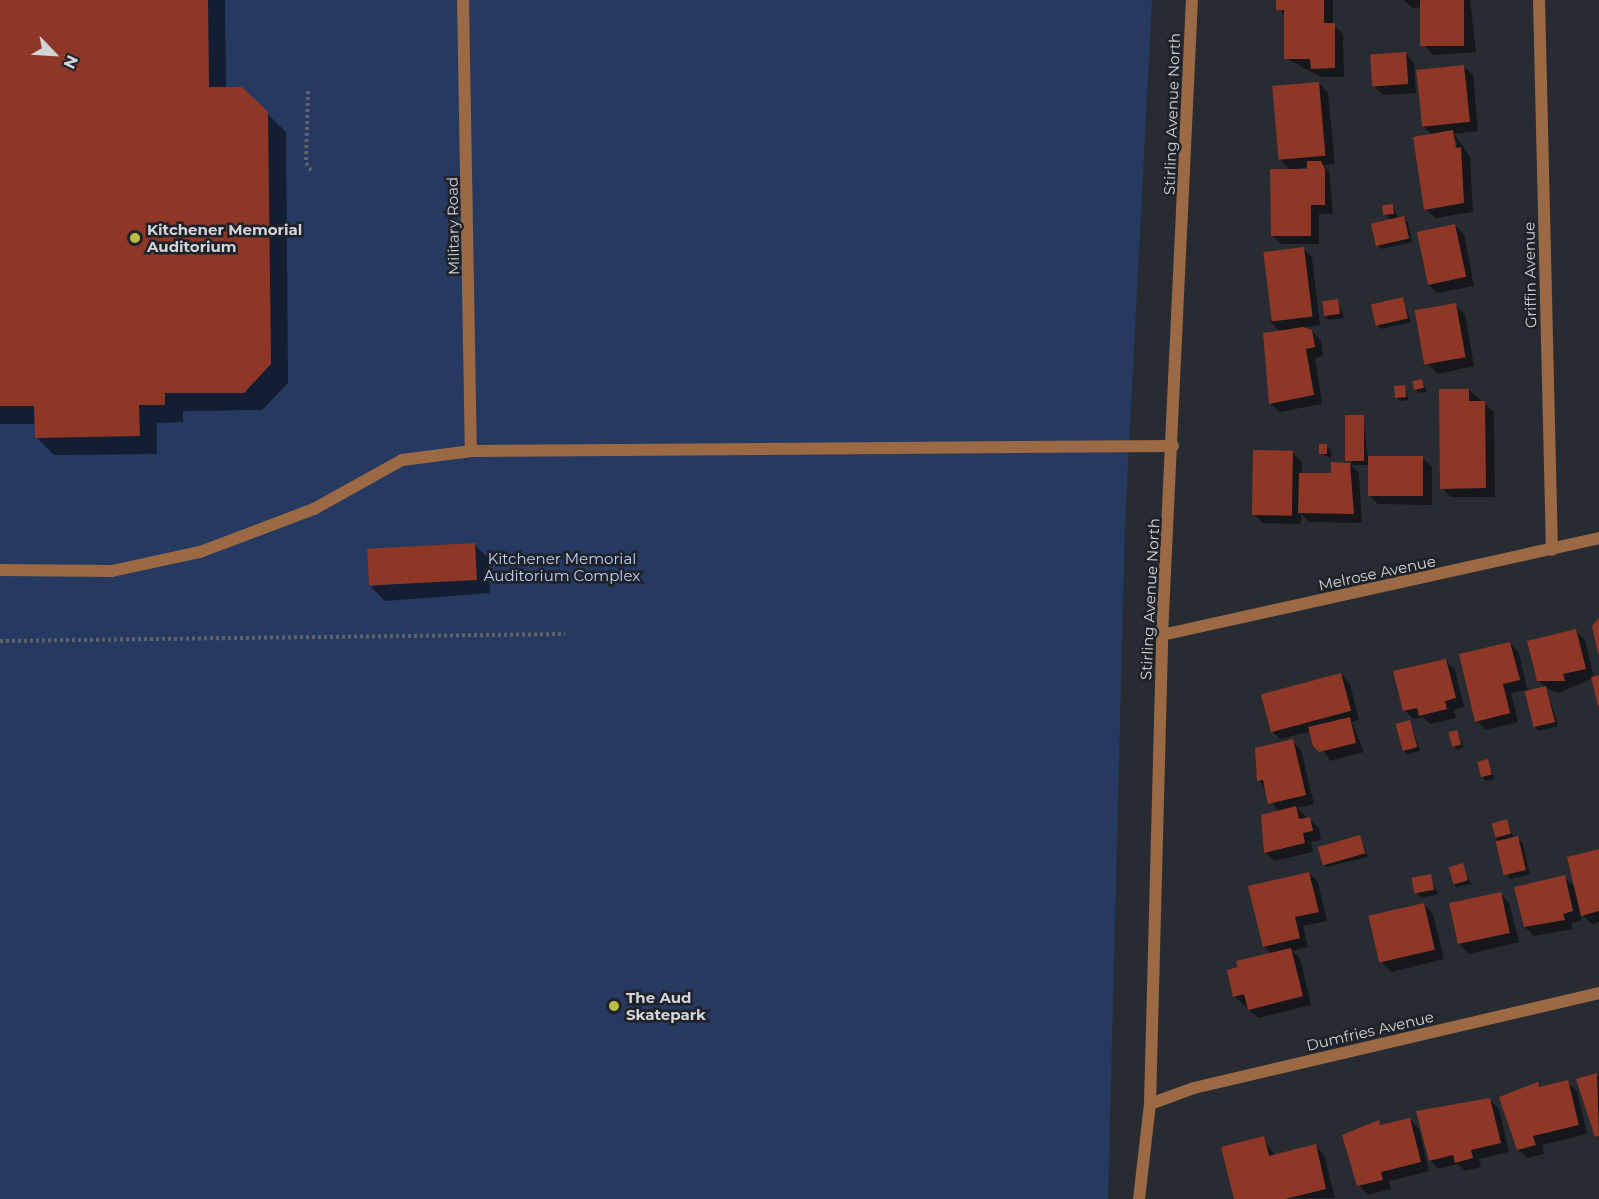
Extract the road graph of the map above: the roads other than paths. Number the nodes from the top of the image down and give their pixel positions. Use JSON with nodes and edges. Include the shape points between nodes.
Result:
{"nodes":[{"id":1,"x":464,"y":0,"type":"edge"},
{"id":2,"x":1192,"y":0,"type":"edge"},
{"id":3,"x":1539,"y":0,"type":"edge"},
{"id":4,"x":1173,"y":446,"type":"junction"},
{"id":5,"x":471,"y":451,"type":"junction"},
{"id":6,"x":1599,"y":538,"type":"edge"},
{"id":7,"x":1552,"y":550,"type":"junction"},
{"id":8,"x":0,"y":570,"type":"edge"},
{"id":9,"x":1162,"y":635,"type":"junction"},
{"id":10,"x":1599,"y":993,"type":"edge"},
{"id":11,"x":1150,"y":1104,"type":"junction"},
{"id":12,"x":1139,"y":1199,"type":"edge"}],
"edges":[{"from":1,"to":5,"type":"street","name":"Military Road"},
{"from":2,"to":4,"type":"street","name":"Stirling Avenue North"},
{"from":3,"to":7,"type":"street","name":"Griffin Avenue"},
{"from":4,"to":5,"type":"street"},
{"from":4,"to":9,"type":"street","name":"Stirling Avenue North"},
{"from":5,"to":8,"type":"street","via":[[402,460],[314,509],[200,552],[112,571]]},
{"from":6,"to":7,"type":"street","name":"Melrose Avenue"},
{"from":7,"to":9,"type":"street","name":"Melrose Avenue"},
{"from":9,"to":11,"type":"street","name":"Stirling Avenue North"},
{"from":10,"to":11,"type":"street","name":"Dumfries Avenue","via":[[1194,1088]]},
{"from":11,"to":12,"type":"street","name":"Stirling Avenue North"}]}
